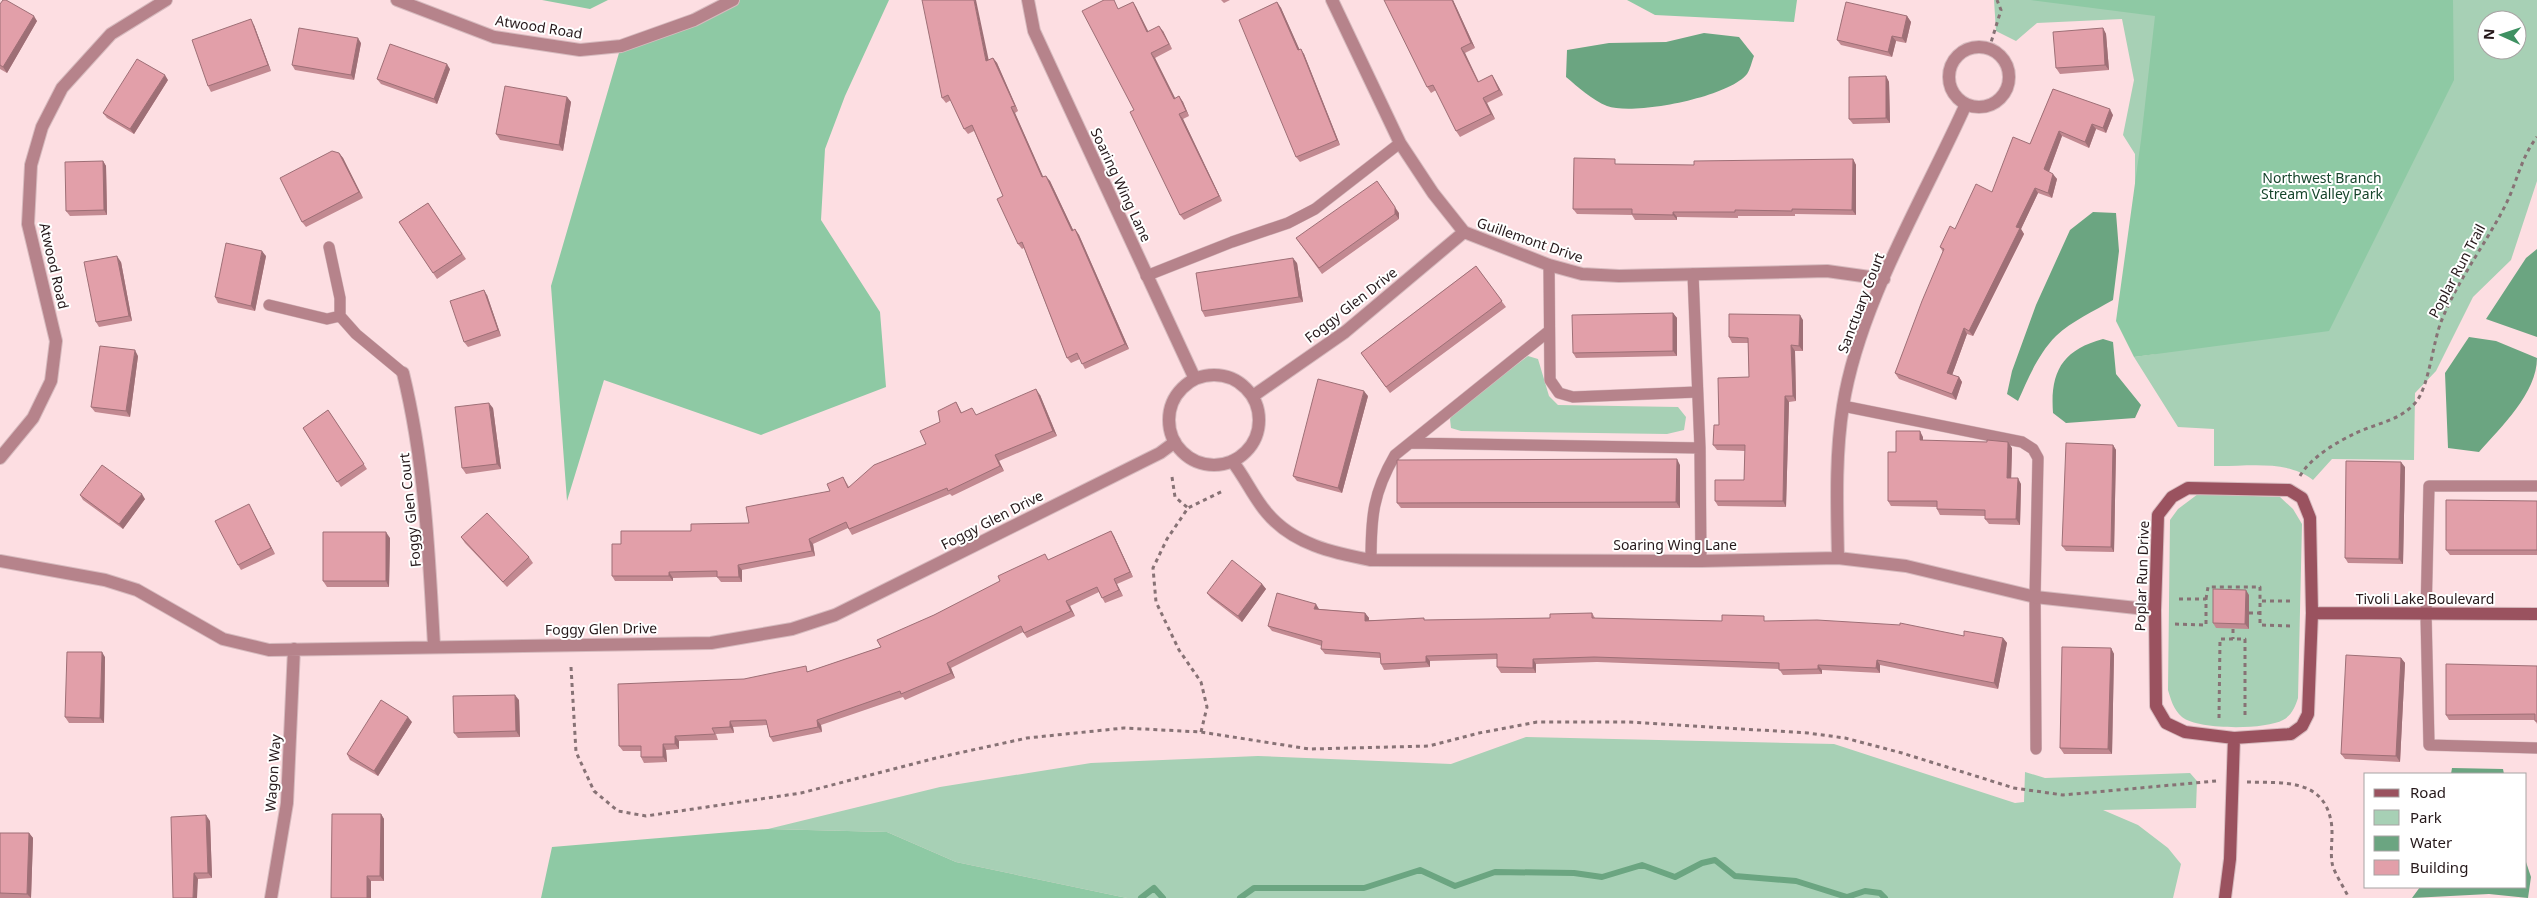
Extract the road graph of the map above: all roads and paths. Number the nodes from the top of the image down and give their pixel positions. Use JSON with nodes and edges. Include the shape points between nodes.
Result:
{"nodes":[{"id":1,"x":166,"y":0,"type":"edge"},
{"id":2,"x":398,"y":0,"type":"edge"},
{"id":3,"x":733,"y":0,"type":"edge"},
{"id":4,"x":1028,"y":0,"type":"edge"},
{"id":5,"x":1332,"y":0,"type":"edge"},
{"id":6,"x":1997,"y":0,"type":"edge"},
{"id":7,"x":1989,"y":48,"type":"junction"},
{"id":8,"x":1966,"y":104,"type":"junction"},
{"id":9,"x":2537,"y":137,"type":"edge"},
{"id":10,"x":1400,"y":143,"type":"junction"},
{"id":11,"x":1464,"y":232,"type":"junction"},
{"id":12,"x":329,"y":247,"type":"dead end"},
{"id":13,"x":1549,"y":264,"type":"junction"},
{"id":14,"x":1693,"y":274,"type":"junction"},
{"id":15,"x":1146,"y":276,"type":"junction"},
{"id":16,"x":1884,"y":279,"type":"junction"},
{"id":17,"x":270,"y":304,"type":"dead end"},
{"id":18,"x":340,"y":316,"type":"junction"},
{"id":19,"x":1549,"y":331,"type":"junction"},
{"id":20,"x":403,"y":373,"type":"joint"},
{"id":21,"x":1195,"y":379,"type":"junction"},
{"id":22,"x":1697,"y":392,"type":"junction"},
{"id":23,"x":1253,"y":396,"type":"junction"},
{"id":24,"x":1843,"y":406,"type":"junction"},
{"id":25,"x":1175,"y":442,"type":"junction"},
{"id":26,"x":1410,"y":443,"type":"junction"},
{"id":27,"x":1700,"y":448,"type":"junction"},
{"id":28,"x":0,"y":458,"type":"edge"},
{"id":29,"x":1232,"y":461,"type":"junction"},
{"id":30,"x":2300,"y":476,"type":"dead end"},
{"id":31,"x":1172,"y":477,"type":"dead end"},
{"id":32,"x":2537,"y":486,"type":"edge"},
{"id":33,"x":1223,"y":491,"type":"dead end"},
{"id":34,"x":1188,"y":508,"type":"junction"},
{"id":35,"x":1838,"y":558,"type":"junction"},
{"id":36,"x":1371,"y":560,"type":"junction"},
{"id":37,"x":0,"y":561,"type":"edge"},
{"id":38,"x":1701,"y":561,"type":"junction"},
{"id":39,"x":2234,"y":587,"type":"junction"},
{"id":40,"x":2233,"y":595,"type":"edge"},
{"id":41,"x":2035,"y":597,"type":"junction"},
{"id":42,"x":2175,"y":599,"type":"dead end"},
{"id":43,"x":2206,"y":600,"type":"junction"},
{"id":44,"x":2260,"y":601,"type":"junction"},
{"id":45,"x":2291,"y":601,"type":"dead end"},
{"id":46,"x":2154,"y":610,"type":"junction"},
{"id":47,"x":2249,"y":612,"type":"dead end"},
{"id":48,"x":2260,"y":613,"type":"junction"},
{"id":49,"x":2312,"y":613,"type":"junction"},
{"id":50,"x":2426,"y":614,"type":"junction"},
{"id":51,"x":2537,"y":614,"type":"edge"},
{"id":52,"x":2175,"y":624,"type":"dead end"},
{"id":53,"x":2290,"y":626,"type":"dead end"},
{"id":54,"x":2233,"y":628,"type":"edge"},
{"id":55,"x":2233,"y":639,"type":"junction"},
{"id":56,"x":434,"y":646,"type":"junction"},
{"id":57,"x":294,"y":649,"type":"junction"},
{"id":58,"x":571,"y":666,"type":"dead end"},
{"id":59,"x":2219,"y":718,"type":"dead end"},
{"id":60,"x":2245,"y":718,"type":"dead end"},
{"id":61,"x":1201,"y":732,"type":"junction"},
{"id":62,"x":2234,"y":738,"type":"junction"},
{"id":63,"x":2537,"y":748,"type":"edge"},
{"id":64,"x":2036,"y":749,"type":"dead end"},
{"id":65,"x":2201,"y":781,"type":"dead end"},
{"id":66,"x":2261,"y":782,"type":"dead end"},
{"id":67,"x":270,"y":898,"type":"edge"},
{"id":68,"x":2225,"y":898,"type":"edge"},
{"id":69,"x":2349,"y":898,"type":"edge"}],
"edges":[{"from":1,"to":28,"type":"street","name":"Atwood Road","via":[[111,34],[62,88],[42,128],[31,165],[28,224],[56,341],[51,381],[33,418]]},
{"from":2,"to":3,"type":"street","name":"Atwood Road","via":[[494,37],[580,50],[621,46],[694,20]]},
{"from":4,"to":15,"type":"street","name":"Soaring Wing Lane","via":[[1034,31]]},
{"from":5,"to":10,"type":"street","name":"Guillemont Drive"},
{"from":6,"to":7,"type":"path","via":[[2001,10]]},
{"from":7,"to":8,"type":"street","via":[[1971,48],[1954,59],[1949,80],[1952,90]]},
{"from":7,"to":8,"type":"street","via":[[2005,62],[2009,80],[2006,89],[2001,97],[1985,106]]},
{"from":8,"to":16,"type":"street","name":"Sanctuary Court"},
{"from":9,"to":30,"type":"path","name":"Poplar Run Trail","via":[[2529,147],[2506,205],[2440,323],[2417,401],[2396,418],[2357,432],[2326,450]]},
{"from":10,"to":11,"type":"street","name":"Guillemont Drive"},
{"from":10,"to":15,"type":"lane","via":[[1315,208],[1288,223]]},
{"from":11,"to":13,"type":"street","name":"Guillemont Drive"},
{"from":11,"to":23,"type":"street","name":"Foggy Glen Drive","via":[[1346,332]]},
{"from":12,"to":18,"type":"lane","via":[[340,298]]},
{"from":13,"to":14,"type":"street","name":"Guillemont Drive","via":[[1582,274]]},
{"from":13,"to":19,"type":"lane"},
{"from":14,"to":16,"type":"street","name":"Guillemont Drive","via":[[1826,271]]},
{"from":14,"to":22,"type":"lane"},
{"from":15,"to":21,"type":"street","name":"Soaring Wing Lane"},
{"from":16,"to":24,"type":"street","name":"Sanctuary Court","via":[[1858,343]]},
{"from":17,"to":18,"type":"lane","via":[[326,319]]},
{"from":18,"to":20,"type":"lane","via":[[356,334]]},
{"from":19,"to":22,"type":"lane","via":[[1550,380],[1559,393],[1573,397]]},
{"from":19,"to":26,"type":"lane"},
{"from":20,"to":56,"type":"street","name":"Foggy Glen Court","via":[[416,423],[427,513]]},
{"from":21,"to":23,"type":"street","via":[[1220,375],[1244,386]]},
{"from":21,"to":25,"type":"street","via":[[1174,400],[1170,428]]},
{"from":22,"to":27,"type":"lane"},
{"from":23,"to":29,"type":"street","via":[[1258,411],[1257,433],[1245,452]]},
{"from":24,"to":35,"type":"street","name":"Sanctuary Court","via":[[1837,476]]},
{"from":24,"to":41,"type":"lane","via":[[2001,437],[2022,442],[2033,449],[2038,458]]},
{"from":25,"to":29,"type":"street","via":[[1194,460],[1220,464]]},
{"from":25,"to":56,"type":"street","name":"Foggy Glen Drive","via":[[1160,453],[835,615],[792,629],[711,643]]},
{"from":26,"to":27,"type":"lane"},
{"from":26,"to":36,"type":"lane","via":[[1395,455],[1380,481],[1371,524]]},
{"from":27,"to":38,"type":"lane"},
{"from":29,"to":36,"type":"street","name":"Soaring Wing Lane","via":[[1267,513],[1298,539],[1332,553]]},
{"from":31,"to":34,"type":"path","via":[[1175,497]]},
{"from":32,"to":50,"type":"lane","via":[[2429,486]]},
{"from":33,"to":34,"type":"path"},
{"from":34,"to":61,"type":"path","via":[[1167,539],[1154,568],[1156,602],[1179,650],[1202,682],[1206,707]]},
{"from":35,"to":38,"type":"street","name":"Soaring Wing Lane"},
{"from":35,"to":41,"type":"street","name":"Soaring Wing Lane","via":[[1906,566]]},
{"from":36,"to":38,"type":"street","name":"Soaring Wing Lane"},
{"from":37,"to":57,"type":"street","name":"Foggy Glen Drive","via":[[105,580],[137,590],[223,639],[270,650]]},
{"from":39,"to":40,"type":"path"},
{"from":39,"to":43,"type":"path","via":[[2208,586]]},
{"from":39,"to":44,"type":"path","via":[[2260,587]]},
{"from":41,"to":46,"type":"street","name":"Soaring Wing Lane"},
{"from":41,"to":64,"type":"lane"},
{"from":42,"to":43,"type":"path"},
{"from":43,"to":52,"type":"path","via":[[2206,625]]},
{"from":44,"to":45,"type":"path"},
{"from":44,"to":48,"type":"path"},
{"from":46,"to":49,"type":"street","name":"Poplar Run Drive","via":[[2158,515],[2172,497],[2188,488],[2289,490],[2302,498],[2310,518]]},
{"from":46,"to":62,"type":"street","name":"Poplar Run Drive","via":[[2156,706],[2166,723],[2185,732]]},
{"from":47,"to":48,"type":"path"},
{"from":48,"to":53,"type":"path","via":[[2260,625]]},
{"from":49,"to":50,"type":"street","name":"Tivoli Lake Boulevard"},
{"from":49,"to":62,"type":"street","name":"Poplar Run Drive","via":[[2308,714],[2302,726],[2291,734]]},
{"from":50,"to":51,"type":"street","name":"Tivoli Lake Boulevard"},
{"from":50,"to":63,"type":"lane","via":[[2429,745]]},
{"from":54,"to":55,"type":"path"},
{"from":55,"to":59,"type":"path","via":[[2220,639]]},
{"from":55,"to":60,"type":"path","via":[[2245,639]]},
{"from":56,"to":57,"type":"street","name":"Foggy Glen Drive"},
{"from":57,"to":67,"type":"street","name":"Wagon Way","via":[[287,803]]},
{"from":58,"to":61,"type":"path","via":[[576,752],[594,791],[618,811],[646,816],[800,793],[1027,738],[1124,728]]},
{"from":61,"to":65,"type":"path","via":[[1309,750],[1429,746],[1537,722],[1628,722],[1845,738],[2014,788],[2063,794]]},
{"from":62,"to":68,"type":"street","via":[[2230,859]]},
{"from":66,"to":69,"type":"path","via":[[2311,789],[2324,799],[2331,821],[2333,866]]}]}
